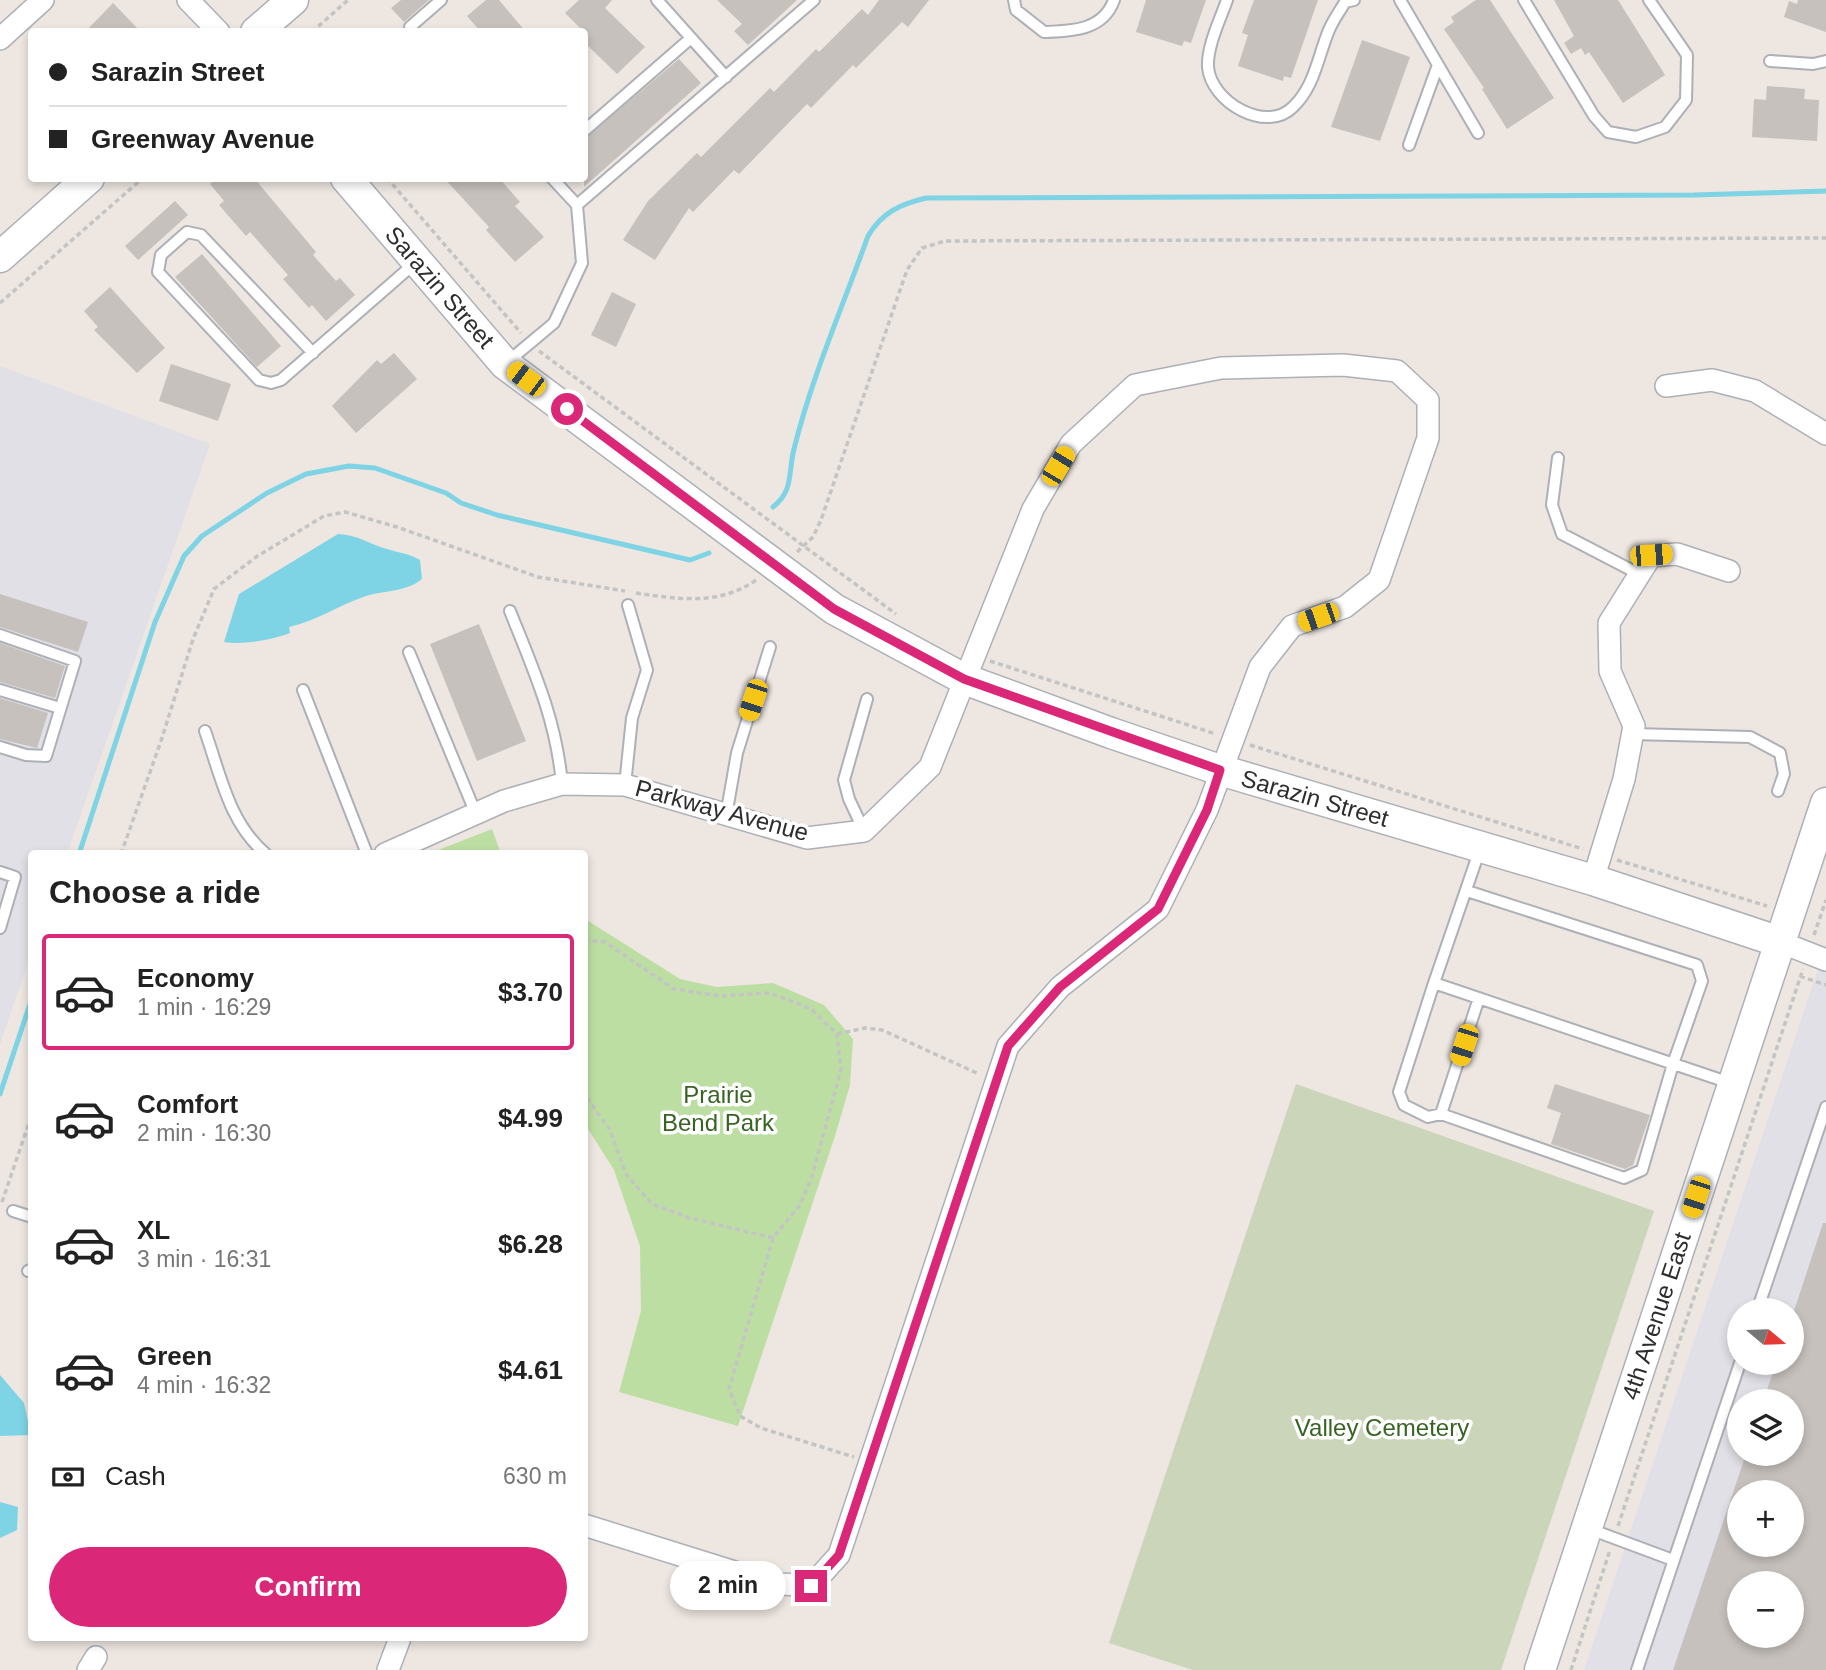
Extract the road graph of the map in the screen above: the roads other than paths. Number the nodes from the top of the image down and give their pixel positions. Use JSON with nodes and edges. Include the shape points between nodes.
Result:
{"nodes":[{"id":1,"x":43,"y":0,"type":"edge"},
{"id":2,"x":188,"y":0,"type":"edge"},
{"id":3,"x":293,"y":0,"type":"edge"},
{"id":4,"x":441,"y":0,"type":"edge"},
{"id":5,"x":657,"y":0,"type":"edge"},
{"id":6,"x":814,"y":0,"type":"edge"},
{"id":7,"x":1014,"y":0,"type":"edge"},
{"id":8,"x":1114,"y":0,"type":"edge"},
{"id":9,"x":1227,"y":0,"type":"edge"},
{"id":10,"x":1354,"y":0,"type":"edge"},
{"id":11,"x":1400,"y":0,"type":"edge"},
{"id":12,"x":1524,"y":0,"type":"edge"},
{"id":13,"x":1649,"y":0,"type":"edge"},
{"id":14,"x":215,"y":28,"type":"edge"},
{"id":15,"x":261,"y":28,"type":"edge"},
{"id":16,"x":411,"y":28,"type":"edge"},
{"id":17,"x":691,"y":38,"type":"junction"},
{"id":18,"x":0,"y":39,"type":"edge"},
{"id":19,"x":1770,"y":61,"type":"dead end"},
{"id":20,"x":1826,"y":61,"type":"edge"},
{"id":21,"x":1438,"y":65,"type":"junction"},
{"id":22,"x":726,"y":77,"type":"junction"},
{"id":23,"x":588,"y":128,"type":"edge"},
{"id":24,"x":1478,"y":133,"type":"dead end"},
{"id":25,"x":1409,"y":145,"type":"dead end"},
{"id":26,"x":84,"y":182,"type":"edge"},
{"id":27,"x":349,"y":182,"type":"edge"},
{"id":28,"x":556,"y":182,"type":"edge"},
{"id":29,"x":577,"y":205,"type":"junction"},
{"id":30,"x":0,"y":257,"type":"edge"},
{"id":31,"x":417,"y":261,"type":"junction"},
{"id":32,"x":313,"y":353,"type":"junction"},
{"id":33,"x":505,"y":364,"type":"junction"},
{"id":34,"x":1665,"y":386,"type":"dead end"},
{"id":35,"x":1826,"y":433,"type":"edge"},
{"id":36,"x":1558,"y":458,"type":"dead end"},
{"id":37,"x":1729,"y":571,"type":"dead end"},
{"id":38,"x":1639,"y":574,"type":"junction"},
{"id":39,"x":628,"y":605,"type":"dead end"},
{"id":40,"x":510,"y":611,"type":"dead end"},
{"id":41,"x":0,"y":635,"type":"edge"},
{"id":42,"x":770,"y":647,"type":"dead end"},
{"id":43,"x":409,"y":652,"type":"dead end"},
{"id":44,"x":969,"y":667,"type":"junction"},
{"id":45,"x":0,"y":690,"type":"edge"},
{"id":46,"x":303,"y":690,"type":"dead end"},
{"id":47,"x":867,"y":699,"type":"dead end"},
{"id":48,"x":60,"y":708,"type":"junction"},
{"id":49,"x":205,"y":731,"type":"dead end"},
{"id":50,"x":1632,"y":734,"type":"junction"},
{"id":51,"x":0,"y":747,"type":"edge"},
{"id":52,"x":1220,"y":770,"type":"junction"},
{"id":53,"x":562,"y":784,"type":"junction"},
{"id":54,"x":625,"y":785,"type":"junction"},
{"id":55,"x":1778,"y":791,"type":"dead end"},
{"id":56,"x":1826,"y":803,"type":"edge"},
{"id":57,"x":476,"y":814,"type":"junction"},
{"id":58,"x":726,"y":816,"type":"junction"},
{"id":59,"x":864,"y":831,"type":"junction"},
{"id":60,"x":1480,"y":846,"type":"junction"},
{"id":61,"x":262,"y":850,"type":"edge"},
{"id":62,"x":365,"y":850,"type":"edge"},
{"id":63,"x":394,"y":850,"type":"edge"},
{"id":64,"x":1597,"y":867,"type":"junction"},
{"id":65,"x":0,"y":872,"type":"edge"},
{"id":66,"x":1467,"y":891,"type":"junction"},
{"id":67,"x":0,"y":928,"type":"edge"},
{"id":68,"x":1784,"y":929,"type":"junction"},
{"id":69,"x":1817,"y":956,"type":"edge"},
{"id":70,"x":1434,"y":983,"type":"junction"},
{"id":71,"x":1479,"y":999,"type":"junction"},
{"id":72,"x":1673,"y":1063,"type":"junction"},
{"id":73,"x":1733,"y":1084,"type":"junction"},
{"id":74,"x":1826,"y":1107,"type":"edge"},
{"id":75,"x":1441,"y":1114,"type":"junction"},
{"id":76,"x":13,"y":1211,"type":"dead end"},
{"id":77,"x":28,"y":1216,"type":"edge"},
{"id":78,"x":1761,"y":1298,"type":"edge"},
{"id":79,"x":1736,"y":1376,"type":"edge"},
{"id":80,"x":588,"y":1526,"type":"edge"},
{"id":81,"x":1587,"y":1528,"type":"junction"},
{"id":82,"x":1673,"y":1560,"type":"junction"},
{"id":83,"x":399,"y":1641,"type":"edge"},
{"id":84,"x":388,"y":1670,"type":"edge"},
{"id":85,"x":1539,"y":1670,"type":"edge"},
{"id":86,"x":1637,"y":1670,"type":"edge"}],
"edges":[{"from":1,"to":18,"type":"street"},
{"from":2,"to":14,"type":"street"},
{"from":3,"to":15,"type":"street"},
{"from":4,"to":16,"type":"lane"},
{"from":5,"to":17,"type":"lane"},
{"from":6,"to":22,"type":"lane"},
{"from":7,"to":8,"type":"lane","via":[[1016,10],[1044,32],[1085,30]]},
{"from":9,"to":10,"type":"lane","via":[[1208,68],[1215,86],[1235,108],[1261,118],[1291,110],[1309,88],[1329,28],[1345,2]]},
{"from":11,"to":21,"type":"lane"},
{"from":12,"to":13,"type":"lane","via":[[1594,116],[1608,132],[1636,137],[1665,127],[1686,100],[1687,55]]},
{"from":17,"to":22,"type":"lane"},
{"from":17,"to":23,"type":"lane"},
{"from":19,"to":20,"type":"lane"},
{"from":21,"to":24,"type":"lane"},
{"from":21,"to":25,"type":"lane"},
{"from":22,"to":29,"type":"lane"},
{"from":26,"to":30,"type":"street"},
{"from":27,"to":31,"type":"street","name":"Sarazin Street"},
{"from":28,"to":29,"type":"lane"},
{"from":29,"to":33,"type":"lane","via":[[582,262],[554,323]]},
{"from":31,"to":32,"type":"lane"},
{"from":31,"to":33,"type":"street","name":"Sarazin Street"},
{"from":32,"to":32,"type":"lane","via":[[281,380],[259,380],[158,272],[161,254],[187,232],[201,235]]},
{"from":33,"to":44,"type":"street","name":"Sarazin Street","via":[[834,609]]},
{"from":34,"to":35,"type":"street","via":[[1712,380],[1755,391]]},
{"from":36,"to":38,"type":"lane","via":[[1552,505],[1562,534]]},
{"from":37,"to":38,"type":"street","via":[[1677,554],[1651,555]]},
{"from":38,"to":50,"type":"street","via":[[1609,623],[1610,671],[1634,726]]},
{"from":39,"to":54,"type":"lane","via":[[647,670],[632,719]]},
{"from":40,"to":53,"type":"lane","via":[[551,714]]},
{"from":41,"to":48,"type":"lane","via":[[75,661]]},
{"from":42,"to":58,"type":"lane","via":[[737,753]]},
{"from":43,"to":57,"type":"lane"},
{"from":44,"to":52,"type":"street","name":"Sarazin Street"},
{"from":44,"to":52,"type":"street","via":[[1033,509],[1058,466],[1071,444],[1135,386],[1221,368],[1343,365],[1398,370],[1428,400],[1428,438],[1379,580],[1345,607],[1292,626],[1259,667]]},
{"from":44,"to":59,"type":"street","via":[[930,767]]},
{"from":45,"to":48,"type":"lane"},
{"from":46,"to":62,"type":"lane"},
{"from":47,"to":59,"type":"lane","via":[[844,780]]},
{"from":48,"to":51,"type":"lane","via":[[46,756]]},
{"from":49,"to":61,"type":"lane","via":[[237,822]]},
{"from":50,"to":55,"type":"lane","via":[[1751,737],[1780,753],[1784,775]]},
{"from":50,"to":64,"type":"street","via":[[1624,779]]},
{"from":52,"to":60,"type":"street","name":"Sarazin Street"},
{"from":52,"to":80,"type":"street","via":[[1207,810],[1158,909],[1060,987],[1008,1046],[839,1555],[811,1586],[773,1584]]},
{"from":53,"to":54,"type":"street","name":"Parkway Avenue"},
{"from":53,"to":57,"type":"street","name":"Parkway Avenue"},
{"from":54,"to":58,"type":"street","name":"Parkway Avenue"},
{"from":56,"to":68,"type":"street","name":"4th Avenue East"},
{"from":57,"to":63,"type":"street","name":"Parkway Avenue"},
{"from":58,"to":59,"type":"street","name":"Parkway Avenue","via":[[807,838]]},
{"from":60,"to":64,"type":"street","name":"Sarazin Street"},
{"from":60,"to":66,"type":"lane"},
{"from":64,"to":68,"type":"street","name":"Sarazin Street"},
{"from":65,"to":67,"type":"lane","via":[[15,877]]},
{"from":66,"to":70,"type":"lane"},
{"from":66,"to":72,"type":"lane","via":[[1697,965],[1702,981]]},
{"from":68,"to":69,"type":"street","name":"Sarazin Street"},
{"from":68,"to":73,"type":"street","name":"4th Avenue East"},
{"from":70,"to":71,"type":"lane"},
{"from":70,"to":75,"type":"lane","via":[[1399,1092],[1404,1105],[1428,1117]]},
{"from":71,"to":72,"type":"lane"},
{"from":71,"to":75,"type":"lane"},
{"from":72,"to":73,"type":"lane"},
{"from":72,"to":75,"type":"lane","via":[[1643,1170],[1624,1178]]},
{"from":73,"to":81,"type":"street","name":"4th Avenue East"},
{"from":74,"to":78,"type":"lane"},
{"from":76,"to":77,"type":"lane"},
{"from":79,"to":82,"type":"lane"},
{"from":81,"to":82,"type":"lane"},
{"from":81,"to":85,"type":"street","name":"4th Avenue East"},
{"from":82,"to":86,"type":"lane"},
{"from":83,"to":84,"type":"street"}]}
